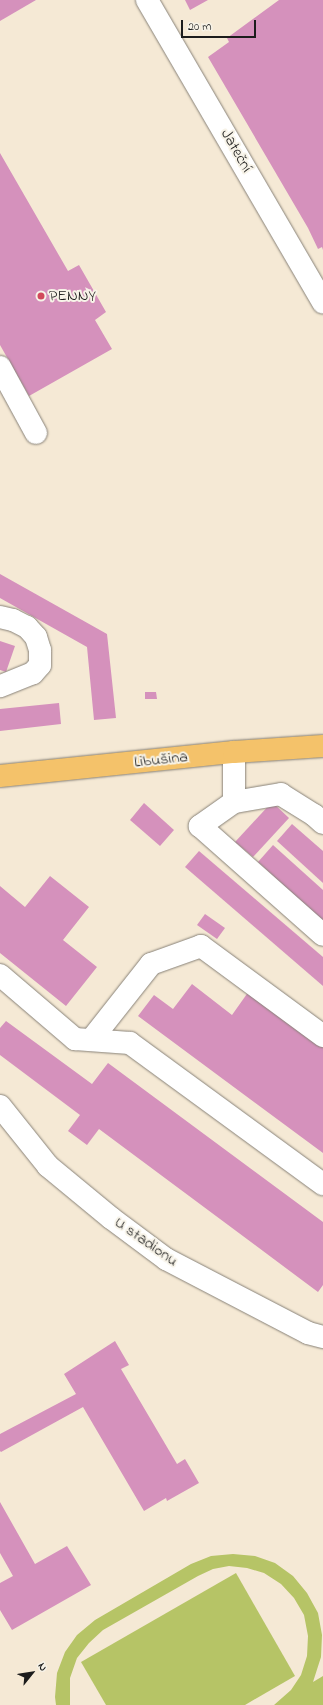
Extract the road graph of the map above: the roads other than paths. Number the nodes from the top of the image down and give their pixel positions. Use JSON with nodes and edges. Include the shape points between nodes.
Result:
{"nodes":[{"id":1,"x":147,"y":0,"type":"edge"},
{"id":2,"x":323,"y":303,"type":"edge"},
{"id":3,"x":0,"y":367,"type":"edge"},
{"id":4,"x":36,"y":433,"type":"dead end"},
{"id":5,"x":0,"y":618,"type":"edge"},
{"id":6,"x":0,"y":686,"type":"edge"},
{"id":7,"x":323,"y":746,"type":"edge"},
{"id":8,"x":234,"y":752,"type":"junction"},
{"id":9,"x":0,"y":776,"type":"edge"},
{"id":10,"x":234,"y":802,"type":"junction"},
{"id":11,"x":323,"y":823,"type":"edge"},
{"id":12,"x":323,"y":935,"type":"edge"},
{"id":13,"x":0,"y":975,"type":"edge"},
{"id":14,"x":323,"y":1036,"type":"edge"},
{"id":15,"x":90,"y":1040,"type":"junction"},
{"id":16,"x":0,"y":1106,"type":"edge"},
{"id":17,"x":323,"y":1184,"type":"edge"},
{"id":18,"x":323,"y":1337,"type":"edge"}],
"edges":[{"from":1,"to":2,"type":"street","name":"Jateční"},
{"from":3,"to":4,"type":"street"},
{"from":5,"to":6,"type":"street","via":[[13,620],[27,627],[36,637],[40,650],[40,665],[34,673]]},
{"from":7,"to":8,"type":"main road","name":"Libušina"},
{"from":8,"to":9,"type":"main road","name":"Libušina"},
{"from":8,"to":10,"type":"street"},
{"from":10,"to":11,"type":"street","via":[[281,794]]},
{"from":10,"to":12,"type":"street","via":[[200,826]]},
{"from":13,"to":15,"type":"street","via":[[75,1039]]},
{"from":14,"to":15,"type":"street","via":[[201,946],[151,964]]},
{"from":15,"to":17,"type":"street","via":[[130,1043]]},
{"from":16,"to":18,"type":"street","name":"U stadionu","via":[[48,1166],[110,1218],[166,1259],[308,1333]]}]}
